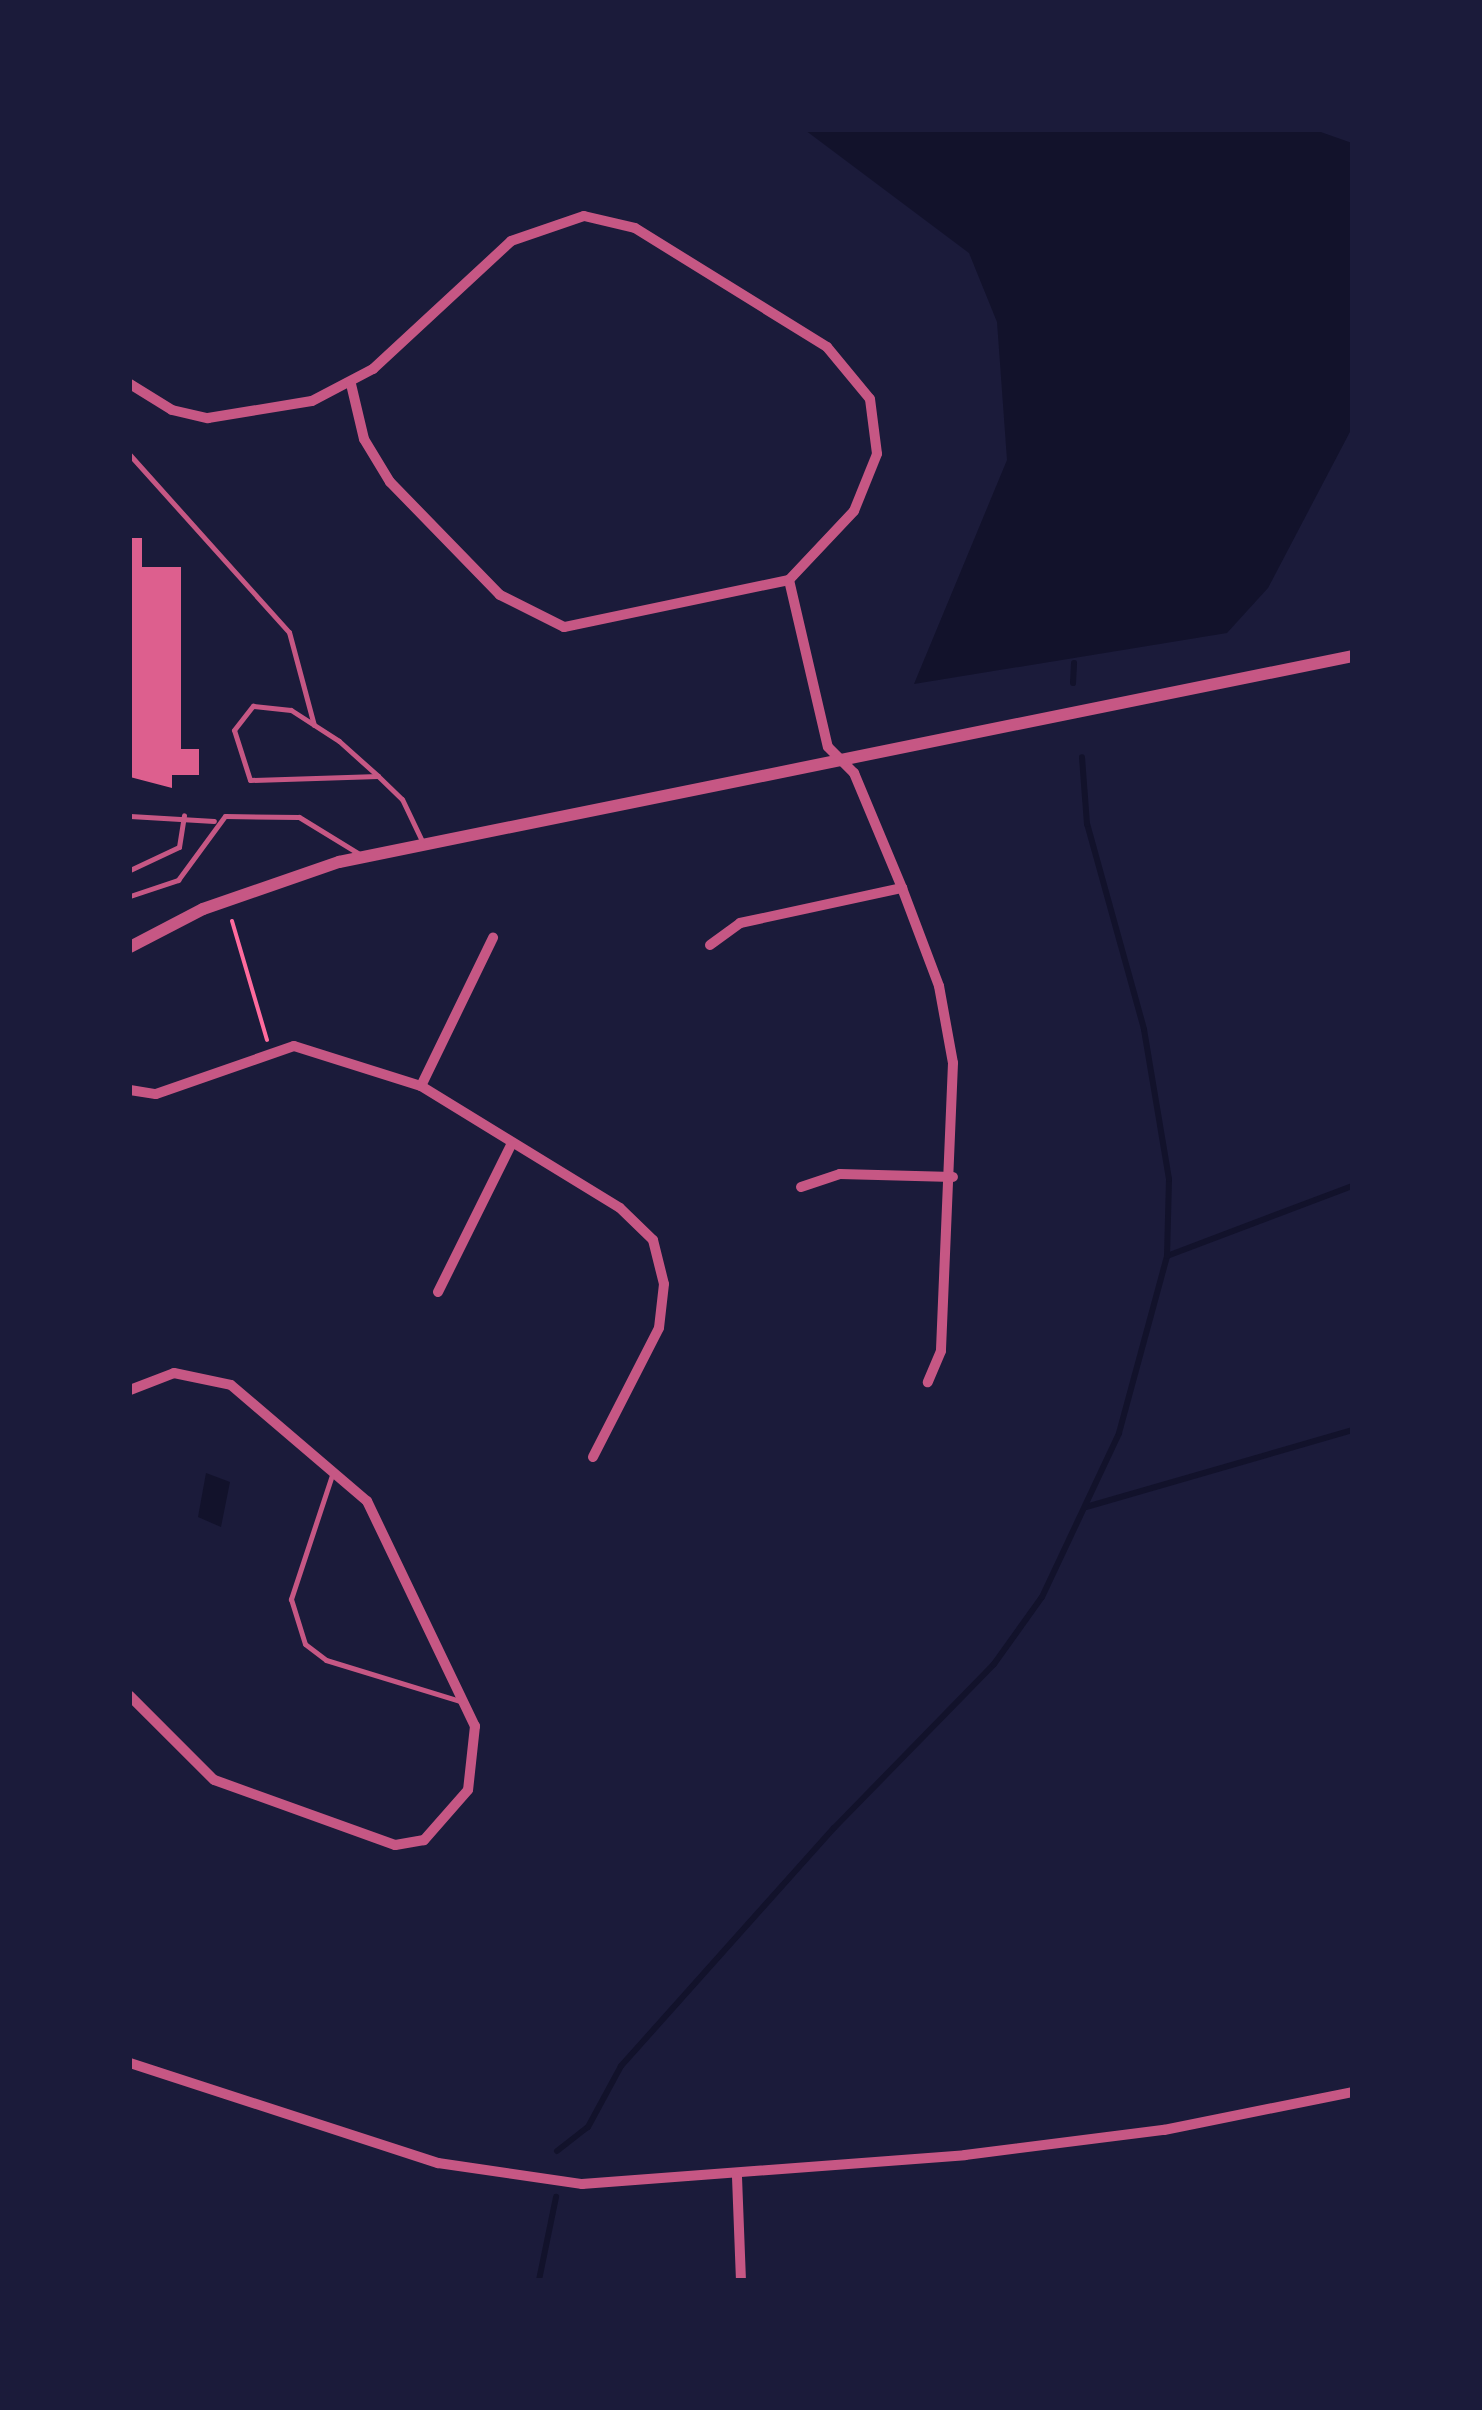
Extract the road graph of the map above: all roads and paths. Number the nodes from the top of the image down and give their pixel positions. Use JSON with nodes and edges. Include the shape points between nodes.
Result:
{"nodes":[{"id":1,"x":130,"y":384,"type":"edge"},
{"id":2,"x":351,"y":384,"type":"junction"},
{"id":3,"x":130,"y":455,"type":"edge"},
{"id":4,"x":789,"y":580,"type":"junction"},
{"id":5,"x":1352,"y":656,"type":"edge"},
{"id":6,"x":314,"y":724,"type":"junction"},
{"id":7,"x":840,"y":762,"type":"junction"},
{"id":8,"x":378,"y":776,"type":"junction"},
{"id":9,"x":184,"y":815,"type":"junction"},
{"id":10,"x":130,"y":816,"type":"edge"},
{"id":11,"x":214,"y":821,"type":"junction"},
{"id":12,"x":423,"y":843,"type":"junction"},
{"id":13,"x":364,"y":856,"type":"junction"},
{"id":14,"x":130,"y":870,"type":"edge"},
{"id":15,"x":902,"y":888,"type":"junction"},
{"id":16,"x":130,"y":896,"type":"edge"},
{"id":17,"x":232,"y":921,"type":"dead end"},
{"id":18,"x":493,"y":938,"type":"dead end"},
{"id":19,"x":710,"y":945,"type":"dead end"},
{"id":20,"x":130,"y":947,"type":"edge"},
{"id":21,"x":271,"y":1050,"type":"junction"},
{"id":22,"x":421,"y":1086,"type":"junction"},
{"id":23,"x":130,"y":1090,"type":"edge"},
{"id":24,"x":511,"y":1146,"type":"junction"},
{"id":25,"x":953,"y":1177,"type":"junction"},
{"id":26,"x":800,"y":1187,"type":"dead end"},
{"id":27,"x":438,"y":1292,"type":"dead end"},
{"id":28,"x":928,"y":1382,"type":"dead end"},
{"id":29,"x":130,"y":1390,"type":"edge"},
{"id":30,"x":593,"y":1457,"type":"dead end"},
{"id":31,"x":333,"y":1472,"type":"junction"},
{"id":32,"x":130,"y":1696,"type":"edge"},
{"id":33,"x":467,"y":1703,"type":"junction"},
{"id":34,"x":130,"y":2063,"type":"edge"},
{"id":35,"x":1352,"y":2092,"type":"edge"},
{"id":36,"x":737,"y":2177,"type":"junction"},
{"id":37,"x":741,"y":2280,"type":"edge"}],
"edges":[{"from":1,"to":2,"type":"street","via":[[172,410],[231,418]]},
{"from":2,"to":4,"type":"street","via":[[381,471],[532,617],[598,626]]},
{"from":2,"to":4,"type":"street","via":[[526,232],[584,216],[635,228],[828,346],[870,399],[878,454],[867,487],[836,536]]},
{"from":3,"to":6,"type":"lane","via":[[289,632]]},
{"from":4,"to":7,"type":"street","via":[[828,747]]},
{"from":5,"to":7,"type":"street"},
{"from":6,"to":8,"type":"lane"},
{"from":6,"to":8,"type":"lane","via":[[291,710],[253,706],[234,730],[250,780]]},
{"from":7,"to":12,"type":"street"},
{"from":7,"to":15,"type":"street","via":[[854,773]]},
{"from":8,"to":12,"type":"lane"},
{"from":9,"to":10,"type":"lane"},
{"from":9,"to":11,"type":"lane"},
{"from":9,"to":14,"type":"lane","via":[[179,847]]},
{"from":11,"to":13,"type":"lane","via":[[299,817]]},
{"from":11,"to":16,"type":"lane","via":[[178,880]]},
{"from":12,"to":13,"type":"street"},
{"from":13,"to":20,"type":"street","via":[[214,905]]},
{"from":15,"to":19,"type":"street","via":[[740,923]]},
{"from":15,"to":25,"type":"street","via":[[939,986],[953,1063]]},
{"from":17,"to":21,"type":"path"},
{"from":18,"to":22,"type":"street"},
{"from":21,"to":22,"type":"street","via":[[326,1054]]},
{"from":21,"to":23,"type":"street","via":[[156,1094]]},
{"from":22,"to":24,"type":"street"},
{"from":24,"to":27,"type":"street"},
{"from":24,"to":30,"type":"street","via":[[620,1208],[653,1240],[664,1284],[659,1328]]},
{"from":25,"to":26,"type":"street","via":[[840,1174]]},
{"from":25,"to":28,"type":"street","via":[[942,1351]]},
{"from":29,"to":31,"type":"street","via":[[174,1373],[232,1385]]},
{"from":31,"to":33,"type":"street","via":[[388,1528]]},
{"from":31,"to":33,"type":"lane","via":[[291,1598],[305,1644],[326,1660]]},
{"from":32,"to":33,"type":"street","via":[[214,1780],[395,1845],[424,1840],[468,1790],[476,1726]]},
{"from":34,"to":36,"type":"street","via":[[350,2139],[510,2177],[582,2184]]},
{"from":35,"to":36,"type":"street","via":[[1164,2130]]},
{"from":36,"to":37,"type":"street"}]}
